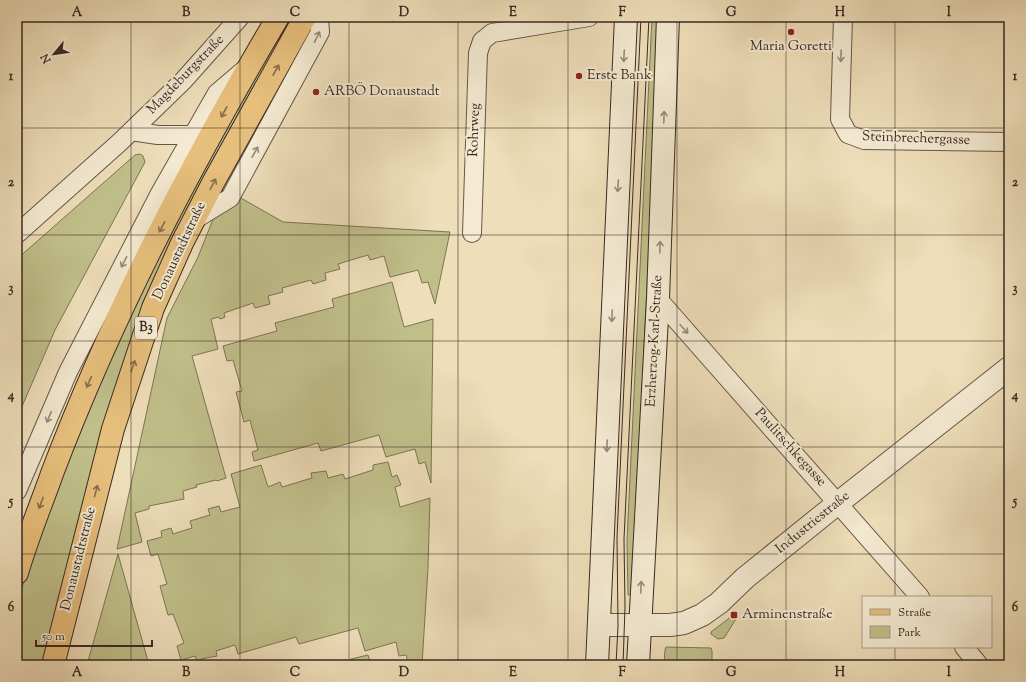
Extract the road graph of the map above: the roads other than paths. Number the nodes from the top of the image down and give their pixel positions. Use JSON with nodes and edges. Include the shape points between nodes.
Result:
{"nodes":[{"id":1,"x":240,"y":17,"type":"edge"},
{"id":2,"x":278,"y":17,"type":"edge"},
{"id":3,"x":305,"y":17,"type":"edge"},
{"id":4,"x":319,"y":17,"type":"edge"},
{"id":5,"x":589,"y":17,"type":"edge"},
{"id":6,"x":626,"y":17,"type":"edge"},
{"id":7,"x":668,"y":17,"type":"edge"},
{"id":8,"x":842,"y":17,"type":"edge"},
{"id":9,"x":249,"y":66,"type":"junction"},
{"id":10,"x":131,"y":131,"type":"junction"},
{"id":11,"x":158,"y":135,"type":"junction"},
{"id":12,"x":193,"y":135,"type":"junction"},
{"id":13,"x":1009,"y":142,"type":"edge"},
{"id":14,"x":177,"y":163,"type":"junction"},
{"id":15,"x":194,"y":220,"type":"junction"},
{"id":16,"x":472,"y":232,"type":"dead end"},
{"id":17,"x":17,"y":234,"type":"edge"},
{"id":18,"x":658,"y":299,"type":"junction"},
{"id":19,"x":1009,"y":368,"type":"edge"},
{"id":20,"x":17,"y":491,"type":"edge"},
{"id":21,"x":838,"y":503,"type":"junction"},
{"id":22,"x":17,"y":573,"type":"edge"},
{"id":23,"x":919,"y":596,"type":"edge"},
{"id":24,"x":599,"y":625,"type":"junction"},
{"id":25,"x":640,"y":626,"type":"junction"},
{"id":26,"x":965,"y":648,"type":"edge"},
{"id":27,"x":54,"y":665,"type":"edge"},
{"id":28,"x":597,"y":665,"type":"edge"},
{"id":29,"x":638,"y":665,"type":"edge"},
{"id":30,"x":979,"y":665,"type":"edge"}],
"edges":[{"from":1,"to":10,"type":"street","name":"Magdeburgstraße","via":[[183,81]]},
{"from":2,"to":9,"type":"main road","name":"Donaustadtstraße","number":"B3"},
{"from":15,"to":3,"type":"main road","name":"Donaustadtstraße","number":"B3","one_way":true},
{"from":15,"to":4,"type":"street","one_way":true,"via":[[230,198],[320,32]]},
{"from":5,"to":16,"type":"street","name":"Rohrweg","via":[[492,33],[482,41],[478,53]]},
{"from":6,"to":24,"type":"main road","one_way":true},
{"from":18,"to":7,"type":"main road","name":"Erzherzog-Karl-Straße","one_way":true},
{"from":8,"to":13,"type":"street","name":"Steinbrechergasse","one_way":true,"via":[[840,119],[848,134],[864,140]]},
{"from":9,"to":12,"type":"street","name":"Donaustadtstraße","via":[[217,93]]},
{"from":9,"to":22,"type":"main road","name":"Donaustadtstraße","number":"B3","one_way":true,"via":[[122,306],[76,411]]},
{"from":10,"to":11,"type":"street","name":"Magdeburgstraße"},
{"from":10,"to":17,"type":"street","name":"Magdeburgstraße"},
{"from":11,"to":12,"type":"street","name":"Magdeburgstraße"},
{"from":11,"to":14,"type":"street","name":"Magdeburgstraße"},
{"from":12,"to":14,"type":"street","name":"Donaustadtstraße"},
{"from":14,"to":20,"type":"street","name":"Donaustadtstraße","one_way":true,"via":[[68,372]]},
{"from":27,"to":15,"type":"main road","name":"Donaustadtstraße","number":"B3","one_way":true,"via":[[113,429],[153,308]]},
{"from":18,"to":21,"type":"street","name":"Paulitschkegasse","one_way":true},
{"from":25,"to":18,"type":"main road","name":"Erzherzog-Karl-Straße","one_way":true},
{"from":19,"to":21,"type":"main road","name":"Industriestraße"},
{"from":21,"to":23,"type":"street","name":"Paulitschkegasse"},
{"from":21,"to":25,"type":"main road","name":"Industriestraße","via":[[745,578],[719,604],[702,615],[684,623]]},
{"from":24,"to":25,"type":"main road","name":"Industriestraße"},
{"from":24,"to":28,"type":"main road"},
{"from":25,"to":29,"type":"main road","name":"Erzherzog-Karl-Straße"},
{"from":26,"to":30,"type":"street"}]}
